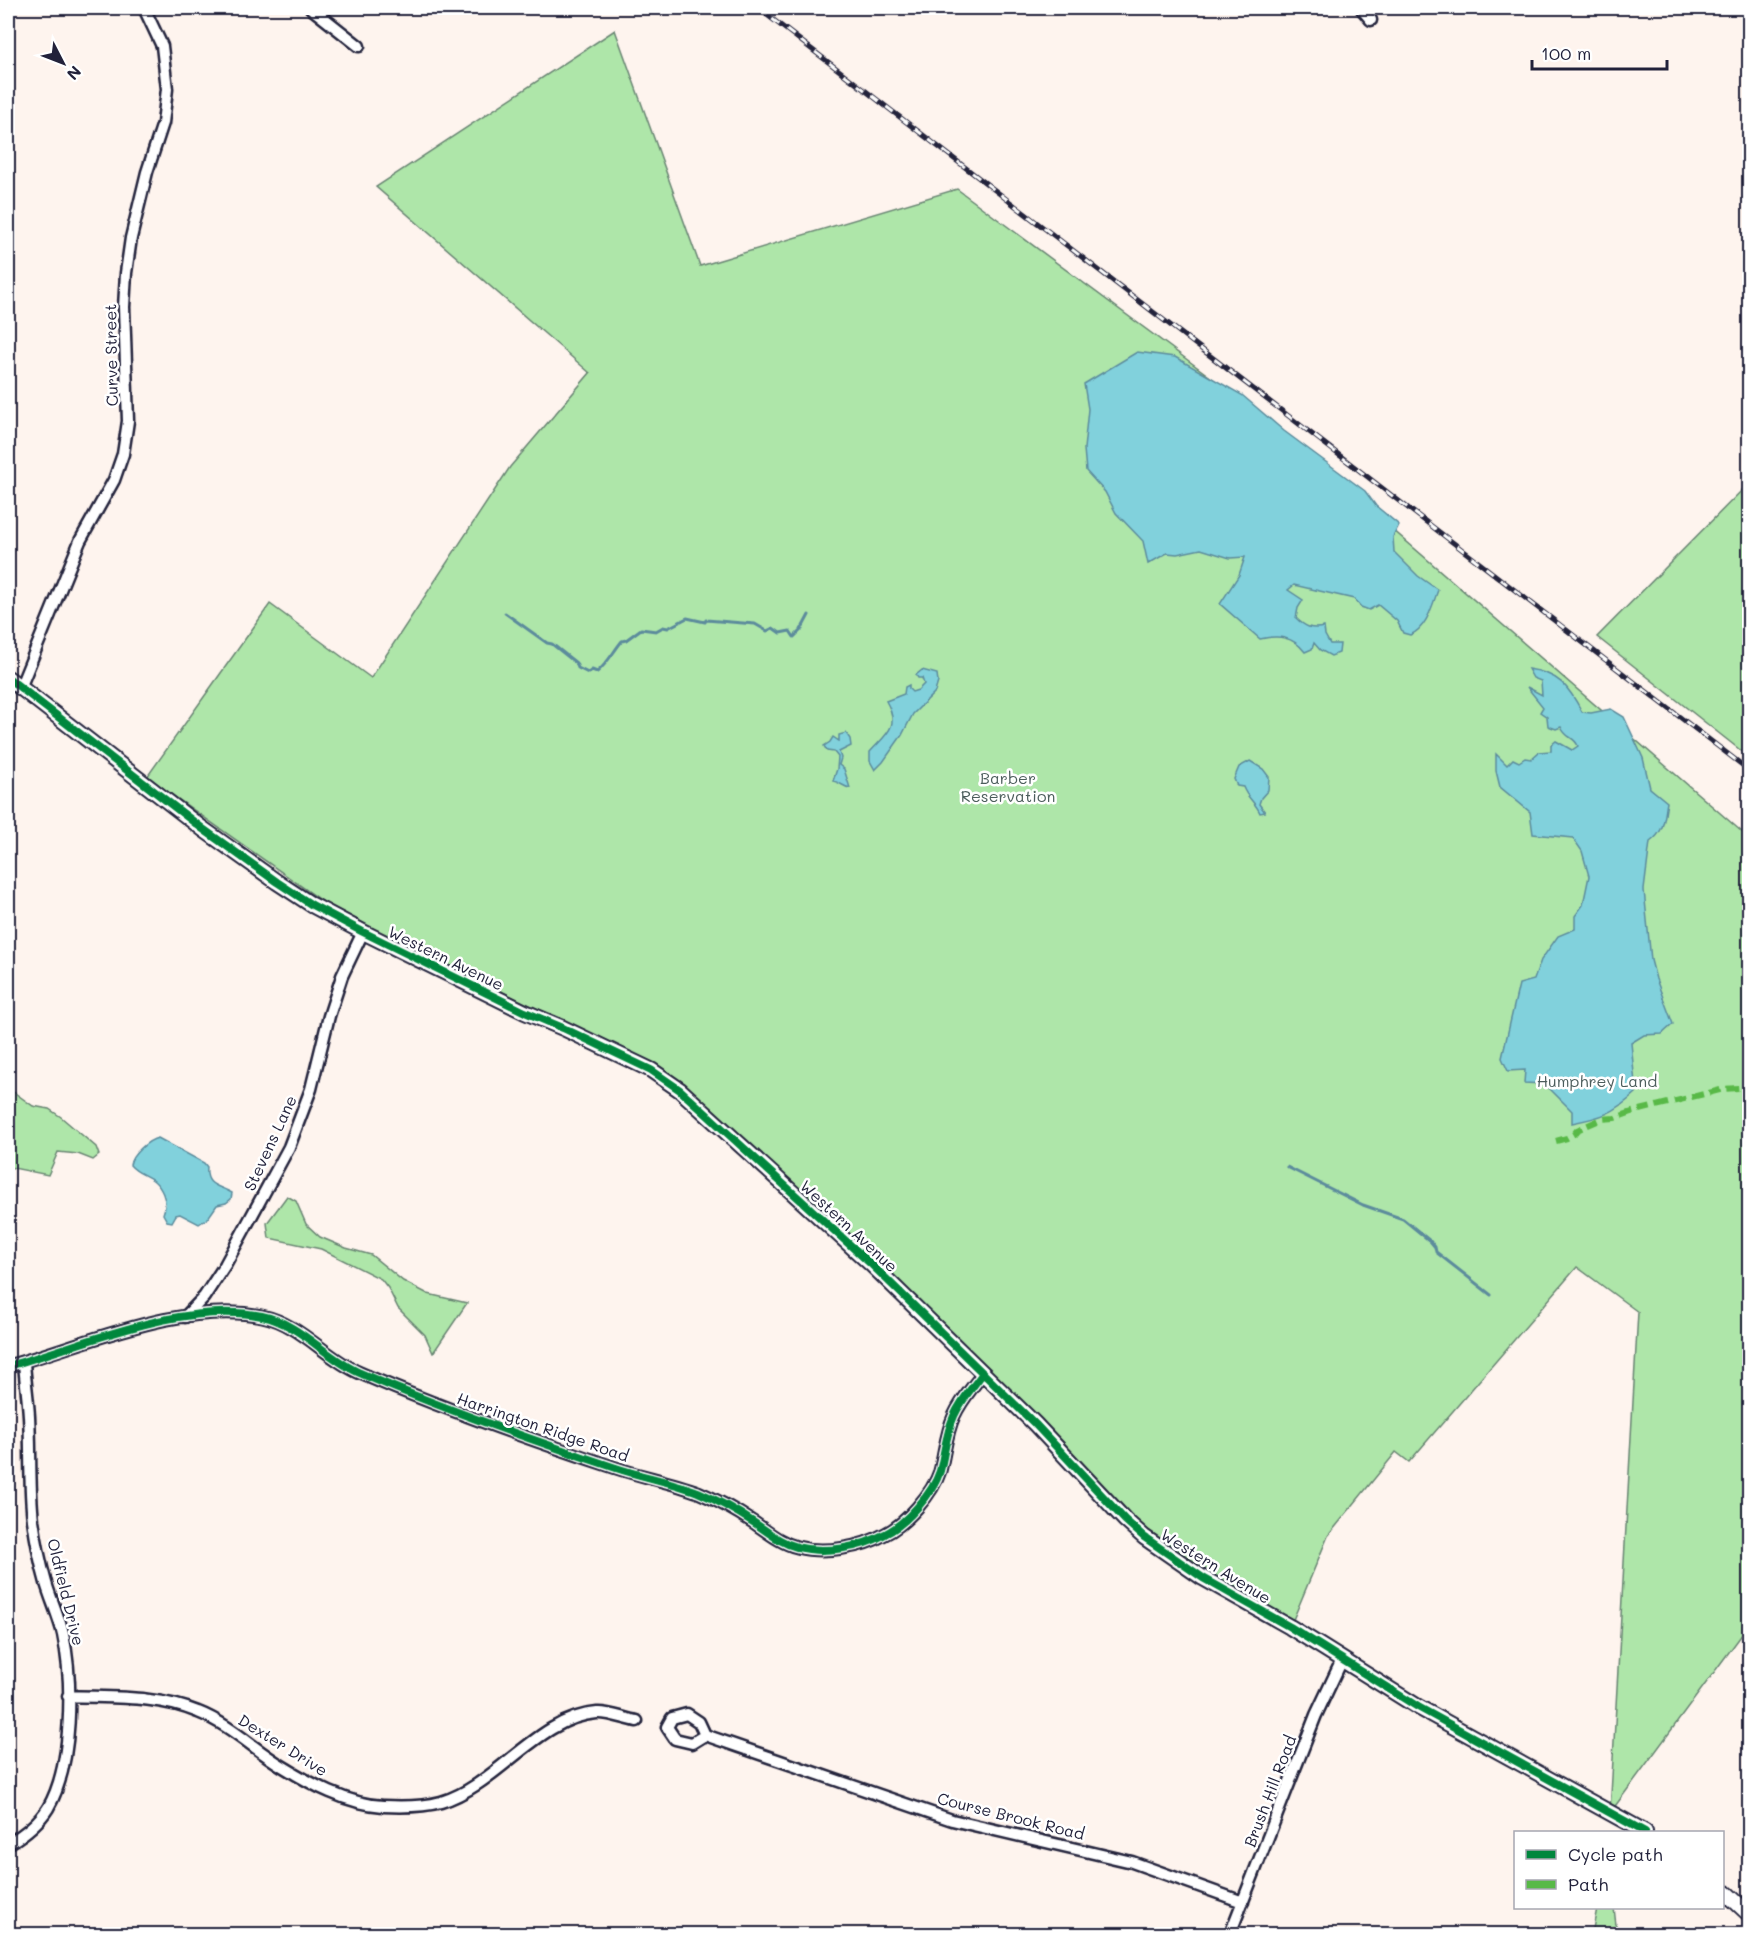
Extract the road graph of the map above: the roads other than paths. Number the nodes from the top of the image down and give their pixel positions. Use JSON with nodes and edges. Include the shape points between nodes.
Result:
{"nodes":[{"id":1,"x":144,"y":8,"type":"edge"},
{"id":2,"x":311,"y":8,"type":"edge"},
{"id":3,"x":1361,"y":8,"type":"edge"},
{"id":4,"x":1371,"y":20,"type":"dead end"},
{"id":5,"x":359,"y":46,"type":"dead end"},
{"id":6,"x":8,"y":678,"type":"edge"},
{"id":7,"x":20,"y":688,"type":"junction"},
{"id":8,"x":363,"y":933,"type":"junction"},
{"id":9,"x":185,"y":1317,"type":"junction"},
{"id":10,"x":24,"y":1362,"type":"junction"},
{"id":11,"x":8,"y":1366,"type":"edge"},
{"id":12,"x":983,"y":1373,"type":"junction"},
{"id":13,"x":1342,"y":1660,"type":"junction"},
{"id":14,"x":68,"y":1696,"type":"junction"},
{"id":15,"x":637,"y":1721,"type":"dead end"},
{"id":16,"x":705,"y":1735,"type":"dead end"},
{"id":17,"x":1641,"y":1831,"type":"edge"},
{"id":18,"x":8,"y":1844,"type":"edge"},
{"id":19,"x":1724,"y":1891,"type":"edge"},
{"id":20,"x":1243,"y":1902,"type":"junction"},
{"id":21,"x":1749,"y":1915,"type":"edge"},
{"id":22,"x":1230,"y":1935,"type":"edge"}],
"edges":[{"from":1,"to":7,"type":"street","name":"Curve Street","via":[[162,46],[167,89],[164,123],[147,172],[126,273],[128,421],[123,454],[114,480],[80,541]]},
{"from":2,"to":5,"type":"street"},
{"from":3,"to":4,"type":"street"},
{"from":6,"to":7,"type":"street","name":"Western Avenue"},
{"from":7,"to":8,"type":"street","name":"Western Avenue","via":[[277,882]]},
{"from":8,"to":9,"type":"street","name":"Stevens Lane","via":[[342,976],[311,1089],[289,1147],[225,1265]]},
{"from":8,"to":12,"type":"street","name":"Western Avenue","via":[[624,1056],[680,1090],[871,1264]]},
{"from":9,"to":10,"type":"street","name":"Harrington Ridge Road","via":[[147,1324]]},
{"from":9,"to":12,"type":"street","name":"Harrington Ridge Road","via":[[240,1313],[282,1322],[357,1372],[539,1441],[694,1491],[718,1501],[784,1543],[800,1548],[854,1546],[888,1533],[904,1520],[932,1489],[956,1412]]},
{"from":10,"to":11,"type":"street","name":"Harrington Ridge Road"},
{"from":10,"to":14,"type":"street","name":"Oldfield Drive","via":[[33,1519],[38,1552],[63,1633]]},
{"from":12,"to":13,"type":"street","name":"Western Avenue","via":[[1144,1537],[1203,1578]]},
{"from":13,"to":17,"type":"street","name":"Western Avenue","via":[[1418,1707]]},
{"from":13,"to":20,"type":"street","name":"Brush Hill Road","via":[[1316,1715]]},
{"from":14,"to":15,"type":"street","name":"Dexter Drive","via":[[158,1700],[200,1712],[281,1766],[334,1793],[380,1806],[417,1806],[445,1800],[486,1778],[553,1728],[578,1716],[600,1712]]},
{"from":14,"to":18,"type":"street","name":"Oldfield Drive","via":[[64,1758],[53,1798],[34,1826]]},
{"from":16,"to":20,"type":"street","name":"Course Brook Road","via":[[952,1820],[1131,1862]]},
{"from":19,"to":21,"type":"street"},
{"from":20,"to":22,"type":"street","name":"Brush Hill Road"}]}
